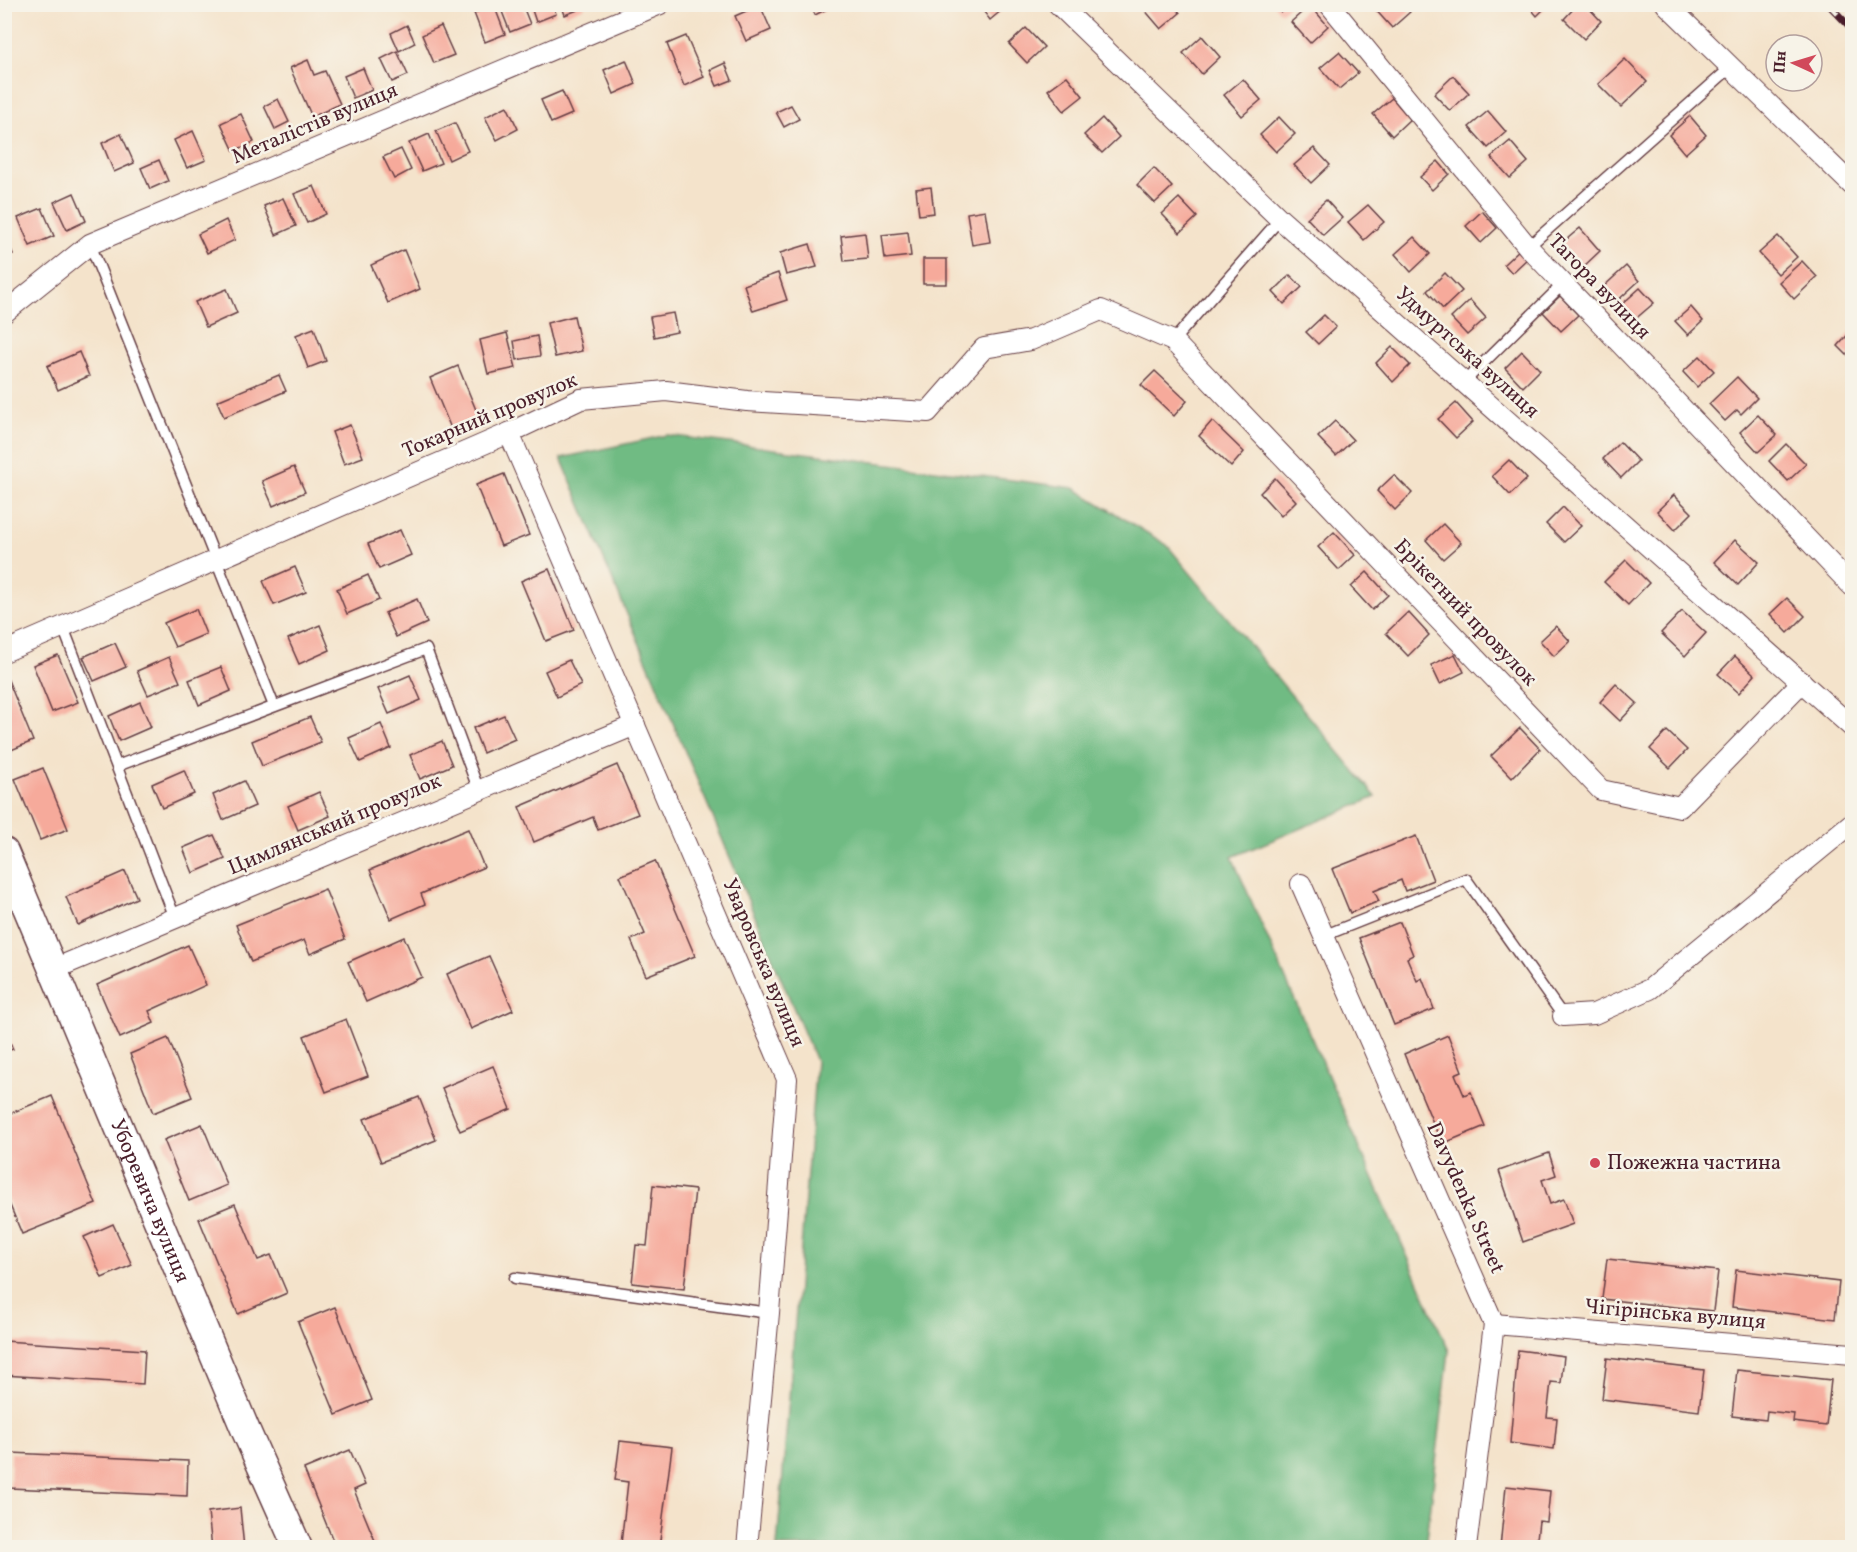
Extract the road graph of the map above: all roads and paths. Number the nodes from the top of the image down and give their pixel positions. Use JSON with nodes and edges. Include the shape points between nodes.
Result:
{"nodes":[{"id":1,"x":660,"y":4,"type":"edge"},
{"id":2,"x":1058,"y":4,"type":"edge"},
{"id":3,"x":1329,"y":4,"type":"edge"},
{"id":4,"x":1666,"y":4,"type":"edge"},
{"id":5,"x":1730,"y":68,"type":"junction"},
{"id":6,"x":1852,"y":184,"type":"edge"},
{"id":7,"x":1280,"y":219,"type":"junction"},
{"id":8,"x":90,"y":244,"type":"junction"},
{"id":9,"x":1528,"y":247,"type":"junction"},
{"id":10,"x":1563,"y":284,"type":"junction"},
{"id":11,"x":1101,"y":310,"type":"joint"},
{"id":12,"x":4,"y":313,"type":"edge"},
{"id":13,"x":1173,"y":341,"type":"junction"},
{"id":14,"x":1464,"y":382,"type":"junction"},
{"id":15,"x":509,"y":433,"type":"junction"},
{"id":16,"x":217,"y":560,"type":"junction"},
{"id":17,"x":1852,"y":586,"type":"edge"},
{"id":18,"x":63,"y":627,"type":"junction"},
{"id":19,"x":4,"y":652,"type":"edge"},
{"id":20,"x":1802,"y":682,"type":"junction"},
{"id":21,"x":274,"y":706,"type":"junction"},
{"id":22,"x":635,"y":725,"type":"junction"},
{"id":23,"x":1852,"y":727,"type":"edge"},
{"id":24,"x":117,"y":766,"type":"junction"},
{"id":25,"x":479,"y":791,"type":"junction"},
{"id":26,"x":1852,"y":823,"type":"edge"},
{"id":27,"x":4,"y":852,"type":"edge"},
{"id":28,"x":1301,"y":884,"type":"dead end"},
{"id":29,"x":175,"y":918,"type":"junction"},
{"id":30,"x":1323,"y":936,"type":"junction"},
{"id":31,"x":54,"y":969,"type":"junction"},
{"id":32,"x":1563,"y":1016,"type":"joint"},
{"id":33,"x":515,"y":1278,"type":"dead end"},
{"id":34,"x":769,"y":1313,"type":"junction"},
{"id":35,"x":1494,"y":1324,"type":"junction"},
{"id":36,"x":1852,"y":1354,"type":"edge"},
{"id":37,"x":298,"y":1548,"type":"edge"},
{"id":38,"x":747,"y":1548,"type":"edge"},
{"id":39,"x":1466,"y":1548,"type":"edge"}],
"edges":[{"from":1,"to":8,"type":"street","name":"Металістів вулиця"},
{"from":2,"to":7,"type":"street","name":"Удмуртська вулиця"},
{"from":3,"to":9,"type":"street","name":"Тагора вулиця"},
{"from":4,"to":5,"type":"street"},
{"from":5,"to":6,"type":"street"},
{"from":5,"to":9,"type":"lane"},
{"from":7,"to":13,"type":"lane"},
{"from":7,"to":14,"type":"street","name":"Удмуртська вулиця"},
{"from":8,"to":12,"type":"street","name":"Металістів вулиця"},
{"from":8,"to":16,"type":"lane"},
{"from":9,"to":10,"type":"street","name":"Тагора вулиця"},
{"from":10,"to":14,"type":"lane"},
{"from":10,"to":17,"type":"street","name":"Тагора вулиця"},
{"from":11,"to":13,"type":"street","name":"Брiкетний провулок"},
{"from":11,"to":15,"type":"street","name":"Токарний провулок","via":[[1031,340],[984,348],[928,412],[666,392],[581,399]]},
{"from":13,"to":20,"type":"street","name":"Брiкетний провулок","via":[[1601,790],[1680,807]]},
{"from":14,"to":20,"type":"street","name":"Удмуртська вулиця"},
{"from":15,"to":16,"type":"street","name":"Токарний провулок"},
{"from":15,"to":22,"type":"street","name":"Уваровська вулиця"},
{"from":16,"to":18,"type":"street","name":"Токарний провулок"},
{"from":16,"to":21,"type":"lane"},
{"from":18,"to":19,"type":"street","name":"Токарний провулок"},
{"from":18,"to":24,"type":"lane"},
{"from":20,"to":23,"type":"street","name":"Удмуртська вулиця"},
{"from":21,"to":24,"type":"lane"},
{"from":21,"to":25,"type":"lane","via":[[426,649]]},
{"from":22,"to":25,"type":"street","name":"Цимлянський провулок"},
{"from":22,"to":34,"type":"street","name":"Уваровська вулиця","via":[[787,1079]]},
{"from":24,"to":29,"type":"lane"},
{"from":25,"to":29,"type":"street","name":"Цимлянський провулок"},
{"from":26,"to":32,"type":"street","via":[[1650,989],[1594,1014]]},
{"from":27,"to":31,"type":"street","name":"Уборевича вулиця"},
{"from":28,"to":30,"type":"street","name":"Davydenka Street"},
{"from":29,"to":31,"type":"street","name":"Цимлянський провулок"},
{"from":30,"to":32,"type":"lane","via":[[1466,879]]},
{"from":30,"to":35,"type":"street","name":"Davydenka Street"},
{"from":31,"to":37,"type":"street","name":"Уборевича вулиця"},
{"from":33,"to":34,"type":"lane"},
{"from":34,"to":38,"type":"street","name":"Уваровська вулиця"},
{"from":35,"to":36,"type":"street","name":"Чiгiрiнська вулиця"},
{"from":35,"to":39,"type":"street"}]}
